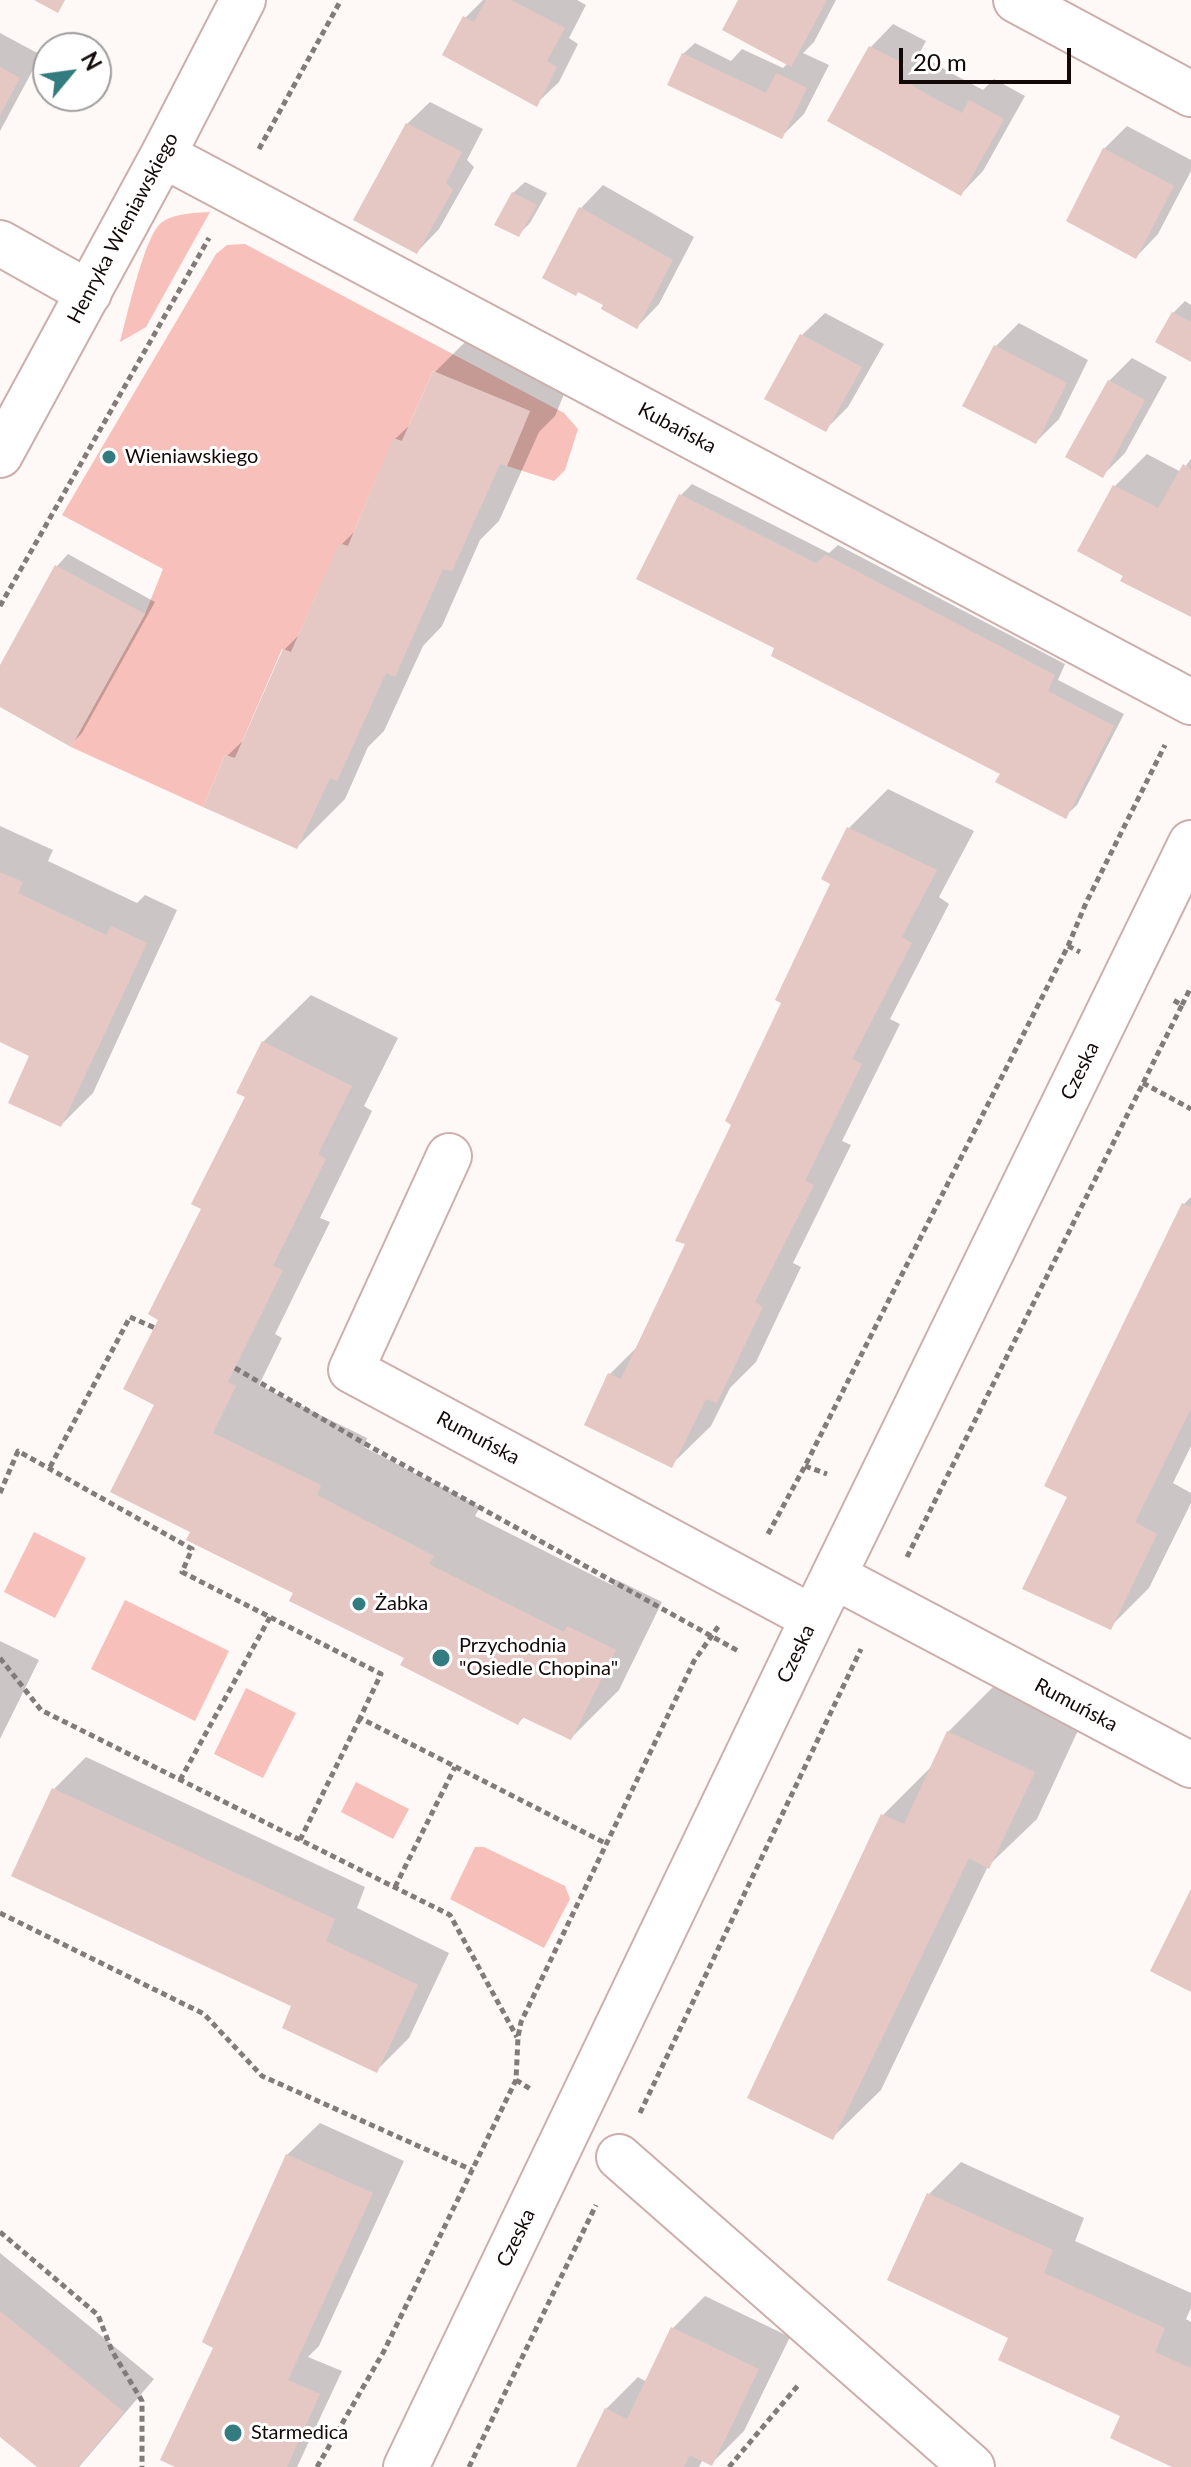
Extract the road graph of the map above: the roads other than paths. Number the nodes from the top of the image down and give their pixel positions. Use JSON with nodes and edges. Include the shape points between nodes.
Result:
{"nodes":[{"id":1,"x":243,"y":0,"type":"edge"},
{"id":2,"x":1016,"y":0,"type":"edge"},
{"id":3,"x":1191,"y":94,"type":"edge"},
{"id":4,"x":163,"y":155,"type":"junction"},
{"id":5,"x":0,"y":243,"type":"edge"},
{"id":6,"x":89,"y":293,"type":"junction"},
{"id":7,"x":0,"y":455,"type":"edge"},
{"id":8,"x":1189,"y":701,"type":"edge"},
{"id":9,"x":1191,"y":843,"type":"edge"},
{"id":10,"x":449,"y":1156,"type":"dead end"},
{"id":11,"x":834,"y":1576,"type":"junction"},
{"id":12,"x":813,"y":1618,"type":"junction"},
{"id":13,"x":1191,"y":1765,"type":"edge"},
{"id":14,"x":619,"y":2157,"type":"dead end"},
{"id":15,"x":406,"y":2467,"type":"edge"},
{"id":16,"x":972,"y":2467,"type":"edge"}],
"edges":[{"from":1,"to":4,"type":"street","name":"Henryka Wieniawskiego"},
{"from":2,"to":3,"type":"street"},
{"from":4,"to":6,"type":"street","name":"Henryka Wieniawskiego"},
{"from":4,"to":8,"type":"street","name":"Kubańska"},
{"from":5,"to":6,"type":"street"},
{"from":6,"to":7,"type":"street","name":"Henryka Wieniawskiego"},
{"from":9,"to":11,"type":"street","name":"Czeska"},
{"from":10,"to":12,"type":"street","name":"Rumuńska","via":[[351,1370]]},
{"from":11,"to":12,"type":"street","name":"Czeska"},
{"from":11,"to":13,"type":"street","name":"Rumuńska"},
{"from":12,"to":15,"type":"street","name":"Czeska"},
{"from":14,"to":16,"type":"street"}]}
